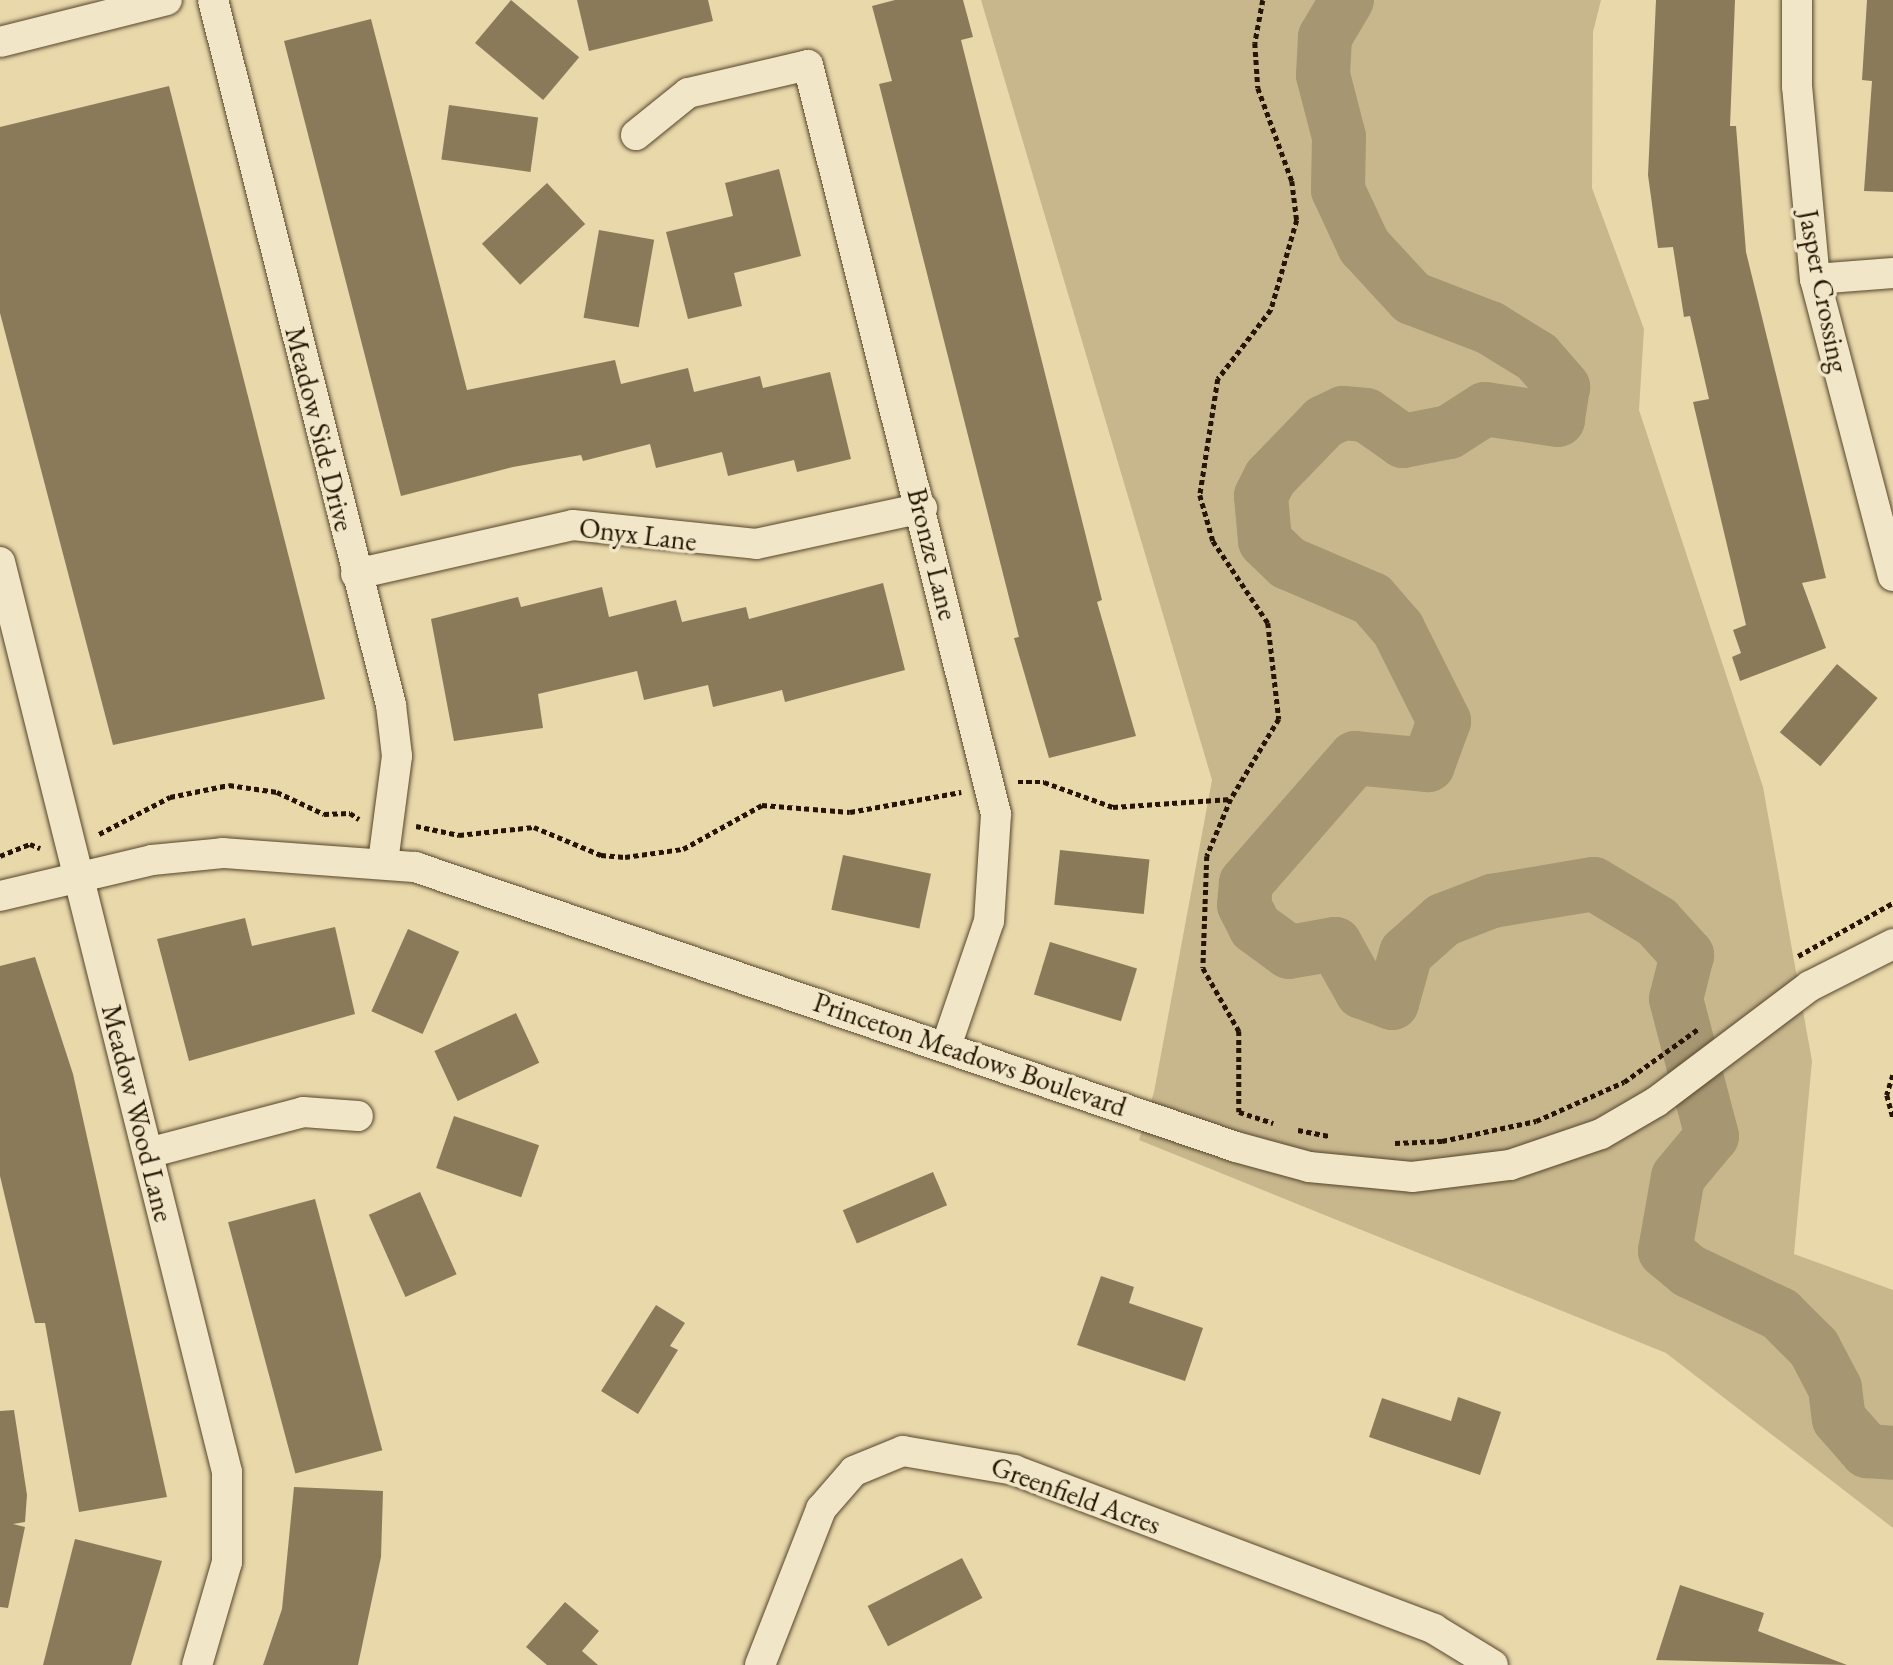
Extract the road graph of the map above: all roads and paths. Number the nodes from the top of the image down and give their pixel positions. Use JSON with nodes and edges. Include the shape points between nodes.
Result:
{"nodes":[{"id":1,"x":167,"y":0,"type":"edge"},
{"id":2,"x":213,"y":0,"type":"edge"},
{"id":3,"x":1263,"y":0,"type":"edge"},
{"id":4,"x":1797,"y":0,"type":"edge"},
{"id":5,"x":0,"y":42,"type":"edge"},
{"id":6,"x":636,"y":135,"type":"dead end"},
{"id":7,"x":1893,"y":273,"type":"edge"},
{"id":8,"x":1815,"y":279,"type":"junction"},
{"id":9,"x":922,"y":508,"type":"junction"},
{"id":10,"x":0,"y":562,"type":"edge"},
{"id":11,"x":356,"y":574,"type":"junction"},
{"id":12,"x":1893,"y":576,"type":"edge"},
{"id":13,"x":992,"y":787,"type":"junction"},
{"id":14,"x":1231,"y":799,"type":"junction"},
{"id":15,"x":390,"y":823,"type":"junction"},
{"id":16,"x":70,"y":842,"type":"junction"},
{"id":17,"x":0,"y":856,"type":"edge"},
{"id":18,"x":383,"y":862,"type":"junction"},
{"id":19,"x":79,"y":877,"type":"junction"},
{"id":20,"x":0,"y":896,"type":"edge"},
{"id":21,"x":1893,"y":944,"type":"edge"},
{"id":22,"x":1711,"y":1019,"type":"dead end"},
{"id":23,"x":947,"y":1045,"type":"junction"},
{"id":24,"x":1893,"y":1075,"type":"edge"},
{"id":25,"x":358,"y":1116,"type":"dead end"},
{"id":26,"x":1893,"y":1117,"type":"edge"},
{"id":27,"x":1335,"y":1138,"type":"dead end"},
{"id":28,"x":1381,"y":1142,"type":"dead end"},
{"id":29,"x":148,"y":1153,"type":"junction"},
{"id":30,"x":197,"y":1665,"type":"edge"},
{"id":31,"x":760,"y":1665,"type":"edge"},
{"id":32,"x":1493,"y":1665,"type":"edge"}],
"edges":[{"from":1,"to":5,"type":"street"},
{"from":2,"to":11,"type":"street","name":"Meadow Side Drive"},
{"from":3,"to":14,"type":"path","via":[[1255,43],[1258,88],[1292,181],[1297,220],[1270,310],[1218,379],[1200,495],[1213,541],[1268,623],[1279,719]]},
{"from":4,"to":8,"type":"street","name":"Jasper Crossing","via":[[1799,110]]},
{"from":6,"to":9,"type":"street","name":"Bronze Lane","via":[[688,93],[808,65]]},
{"from":7,"to":8,"type":"street"},
{"from":8,"to":12,"type":"street","name":"Jasper Crossing"},
{"from":9,"to":11,"type":"street","name":"Onyx Lane","via":[[756,544],[573,525]]},
{"from":9,"to":13,"type":"street","name":"Bronze Lane"},
{"from":10,"to":16,"type":"street","name":"Meadow Wood Lane"},
{"from":11,"to":15,"type":"street","name":"Meadow Side Drive","via":[[395,729]]},
{"from":13,"to":14,"type":"path","via":[[1044,782],[1113,807]]},
{"from":13,"to":15,"type":"path","via":[[850,812],[762,805],[683,849],[625,857],[601,855],[534,827],[459,835]]},
{"from":13,"to":23,"type":"street","name":"Bronze Lane","via":[[998,855],[990,912]]},
{"from":14,"to":27,"type":"path","via":[[1207,856],[1203,968],[1239,1031],[1239,1112]]},
{"from":15,"to":16,"type":"path","via":[[350,813],[324,814],[277,793],[229,785],[170,796],[119,825]]},
{"from":15,"to":18,"type":"street","name":"Meadow Side Drive"},
{"from":16,"to":17,"type":"path","via":[[41,848],[30,844]]},
{"from":16,"to":19,"type":"street","name":"Meadow Wood Lane"},
{"from":18,"to":19,"type":"street","name":"Princeton Meadows Boulevard","via":[[223,853]]},
{"from":18,"to":23,"type":"street","name":"Princeton Meadows Boulevard","via":[[470,882]]},
{"from":19,"to":20,"type":"street","name":"Princeton Meadows Boulevard"},
{"from":19,"to":29,"type":"street","name":"Meadow Wood Lane"},
{"from":21,"to":23,"type":"street","name":"Princeton Meadows Boulevard","via":[[1810,986],[1656,1102],[1601,1134],[1479,1171],[1412,1177],[1345,1173],[1224,1143]]},
{"from":22,"to":28,"type":"path","via":[[1624,1082],[1582,1102],[1462,1137]]},
{"from":24,"to":26,"type":"path","via":[[1887,1095]]},
{"from":25,"to":29,"type":"street","via":[[303,1112]]},
{"from":29,"to":30,"type":"street","name":"Meadow Wood Lane","via":[[231,1500],[227,1562]]},
{"from":31,"to":32,"type":"street","name":"Greenfield Acres","via":[[821,1509],[853,1471],[903,1451],[970,1458],[1026,1475],[1434,1629]]}]}
